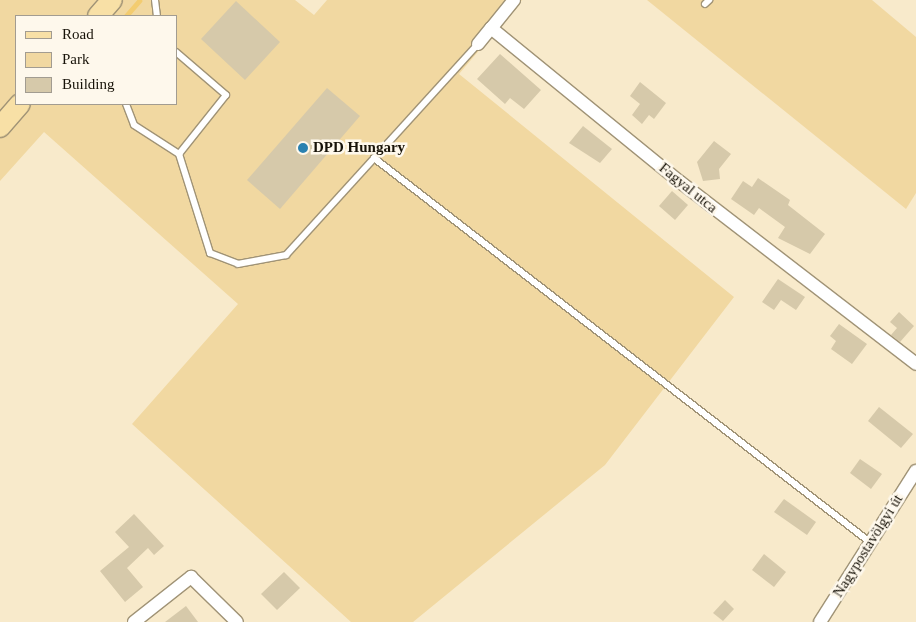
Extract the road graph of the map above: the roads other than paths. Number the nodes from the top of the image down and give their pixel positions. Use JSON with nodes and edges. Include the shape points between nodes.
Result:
{"nodes":[{"id":1,"x":112,"y":0,"type":"edge"},
{"id":2,"x":155,"y":0,"type":"edge"},
{"id":3,"x":514,"y":0,"type":"edge"},
{"id":4,"x":99,"y":15,"type":"edge"},
{"id":5,"x":157,"y":15,"type":"edge"},
{"id":6,"x":491,"y":28,"type":"junction"},
{"id":7,"x":478,"y":44,"type":"joint"},
{"id":8,"x":178,"y":54,"type":"edge"},
{"id":9,"x":19,"y":105,"type":"edge"},
{"id":10,"x":126,"y":105,"type":"edge"},
{"id":11,"x":0,"y":127,"type":"edge"},
{"id":12,"x":179,"y":154,"type":"junction"},
{"id":13,"x":374,"y":158,"type":"junction"},
{"id":14,"x":916,"y":364,"type":"edge"},
{"id":15,"x":916,"y":471,"type":"edge"},
{"id":16,"x":870,"y":543,"type":"junction"},
{"id":17,"x":134,"y":622,"type":"edge"},
{"id":18,"x":237,"y":622,"type":"edge"},
{"id":19,"x":820,"y":622,"type":"edge"}],
"edges":[{"from":1,"to":4,"type":"main road"},
{"from":2,"to":5,"type":"lane"},
{"from":3,"to":6,"type":"street"},
{"from":6,"to":7,"type":"street"},
{"from":6,"to":14,"type":"street","name":"Fagyal utca","via":[[680,182]]},
{"from":7,"to":13,"type":"lane"},
{"from":8,"to":12,"type":"lane","via":[[226,95]]},
{"from":9,"to":11,"type":"main road"},
{"from":10,"to":12,"type":"lane","via":[[134,125]]},
{"from":12,"to":13,"type":"lane","via":[[210,252],[238,264],[286,255]]},
{"from":13,"to":16,"type":"lane"},
{"from":15,"to":16,"type":"street","name":"Nagypostavölgyi út"},
{"from":16,"to":19,"type":"street","name":"Nagypostavölgyi út"},
{"from":17,"to":18,"type":"street","via":[[191,577]]}]}
